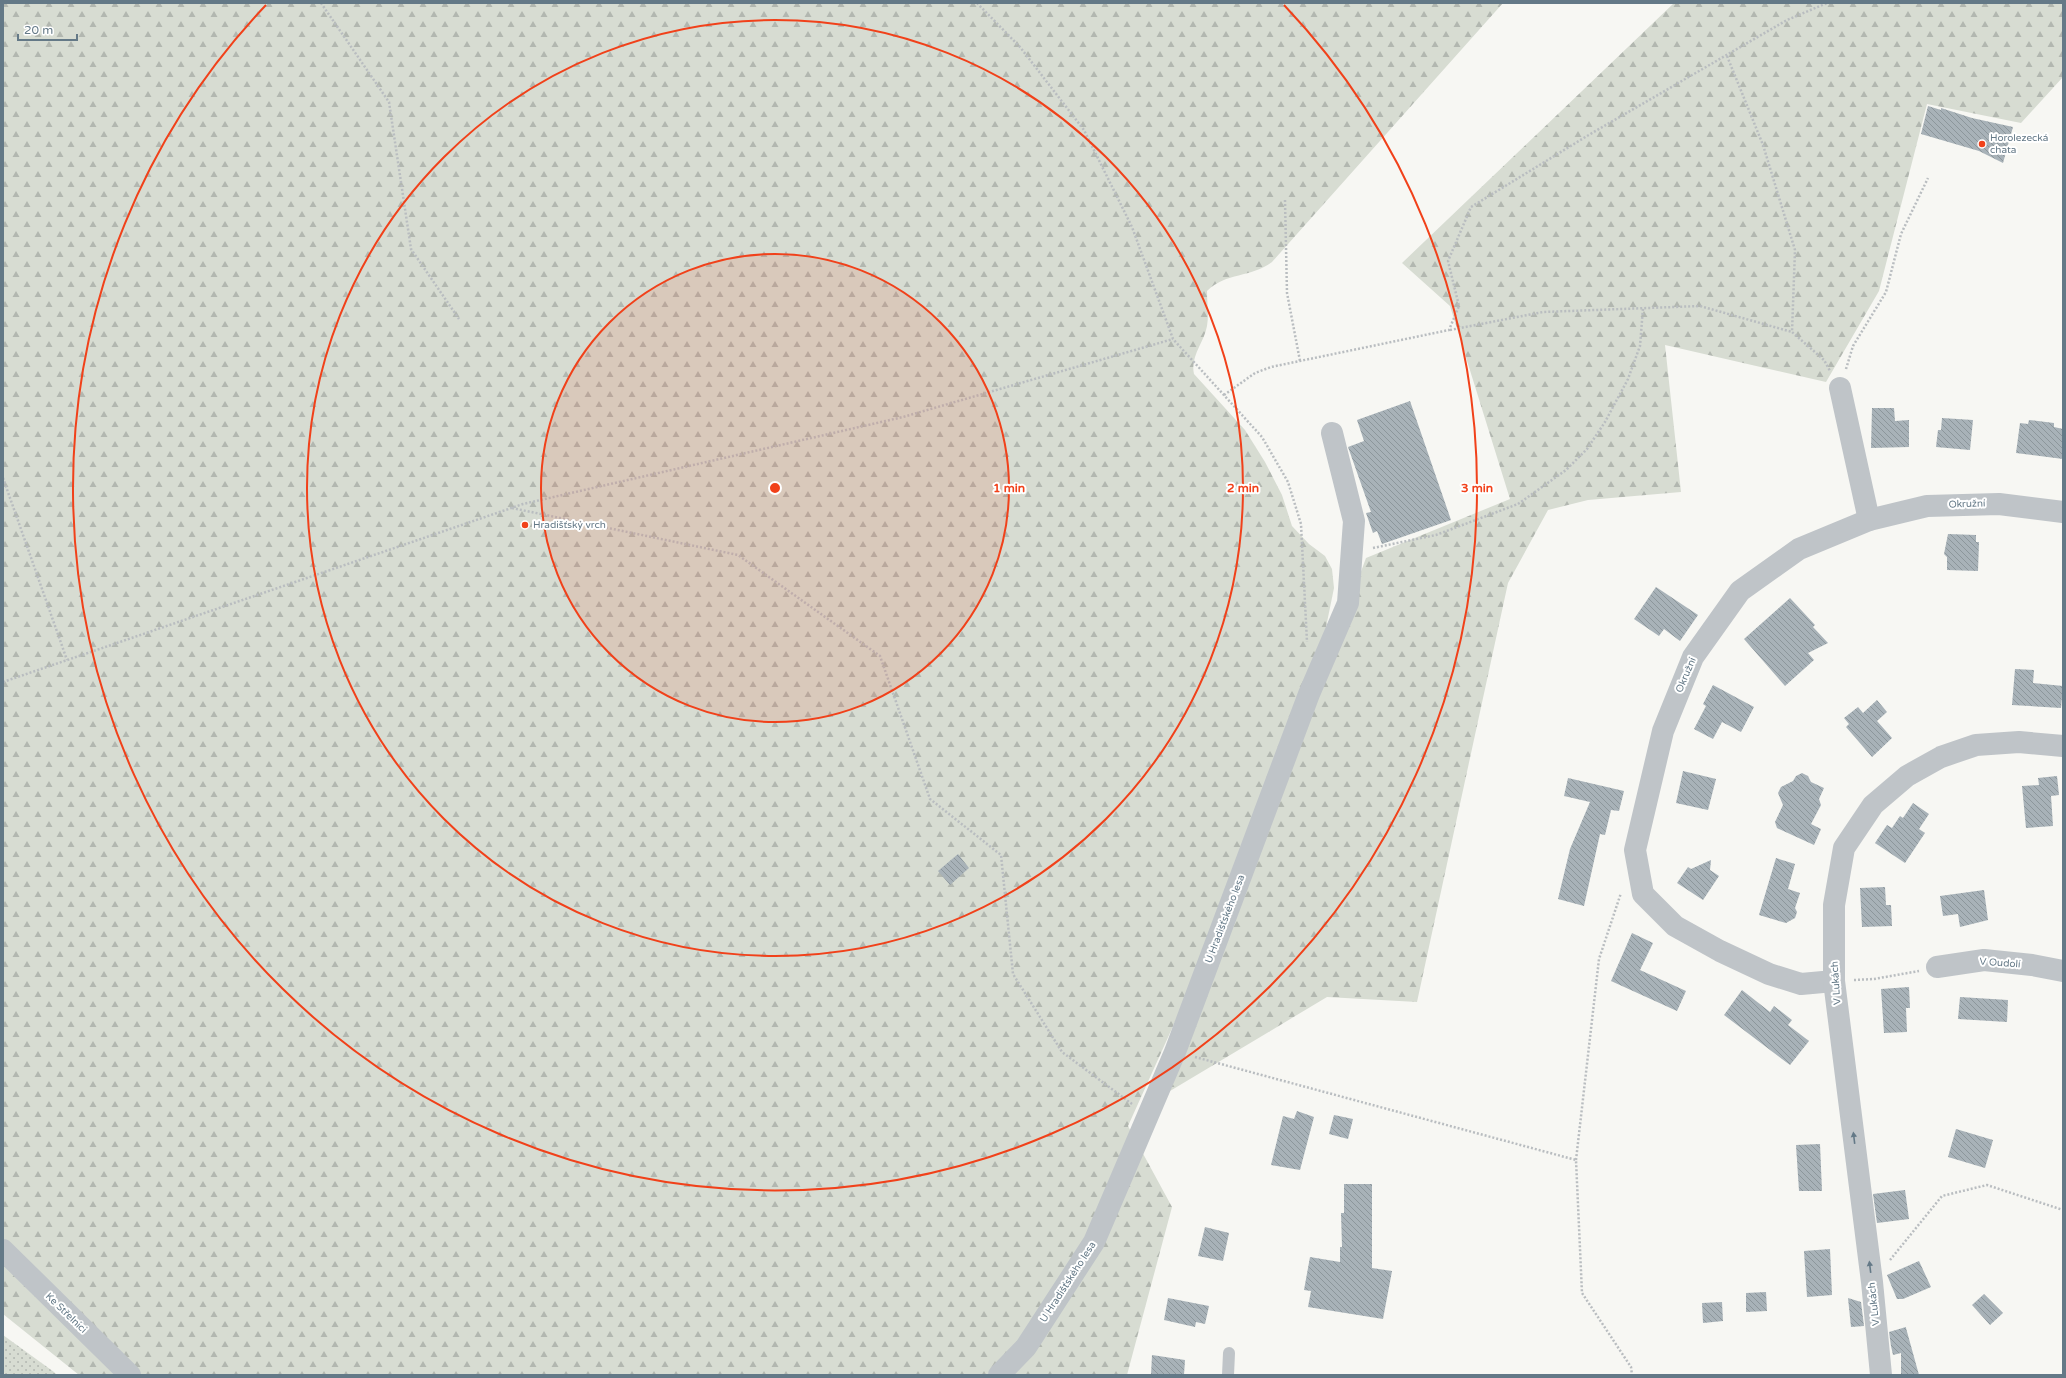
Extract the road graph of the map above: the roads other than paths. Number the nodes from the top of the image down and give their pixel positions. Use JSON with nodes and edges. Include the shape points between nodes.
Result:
{"nodes":[{"id":1,"x":1840,"y":388,"type":"road end"},
{"id":2,"x":1332,"y":433,"type":"dead end"},
{"id":3,"x":2063,"y":512,"type":"edge"},
{"id":4,"x":1870,"y":520,"type":"junction"},
{"id":5,"x":2063,"y":746,"type":"edge"},
{"id":6,"x":1937,"y":967,"type":"road end"},
{"id":7,"x":2063,"y":971,"type":"edge"},
{"id":8,"x":1834,"y":981,"type":"junction"},
{"id":9,"x":3,"y":1250,"type":"edge"},
{"id":10,"x":1229,"y":1354,"type":"dead end"},
{"id":11,"x":130,"y":1375,"type":"edge"},
{"id":12,"x":999,"y":1375,"type":"edge"},
{"id":13,"x":1228,"y":1375,"type":"edge"},
{"id":14,"x":1881,"y":1375,"type":"edge"}],
"edges":[{"from":1,"to":4,"type":"street"},
{"from":2,"to":12,"type":"street","name":"U Hradišťského lesa","via":[[1354,521],[1348,603],[1309,694],[1175,1052],[1094,1242],[1026,1347]]},
{"from":3,"to":4,"type":"street","name":"Okružní","via":[[1999,504],[1927,506]]},
{"from":4,"to":8,"type":"street","name":"Okružní","via":[[1799,549],[1740,591],[1693,657],[1663,731],[1635,850],[1643,894],[1675,926],[1720,952],[1769,974],[1801,984]]},
{"from":5,"to":8,"type":"street","name":"V Lukách","via":[[2019,742],[1976,745],[1941,758],[1907,776],[1873,805],[1844,848],[1834,905]]},
{"from":6,"to":7,"type":"street","name":"V Oudolí","via":[[1984,960]]},
{"from":14,"to":8,"type":"street","name":"V Lukách","one_way":true,"via":[[1872,1282]]},
{"from":9,"to":11,"type":"street","name":"Ke Střelnici"},
{"from":10,"to":13,"type":"lane"}]}
